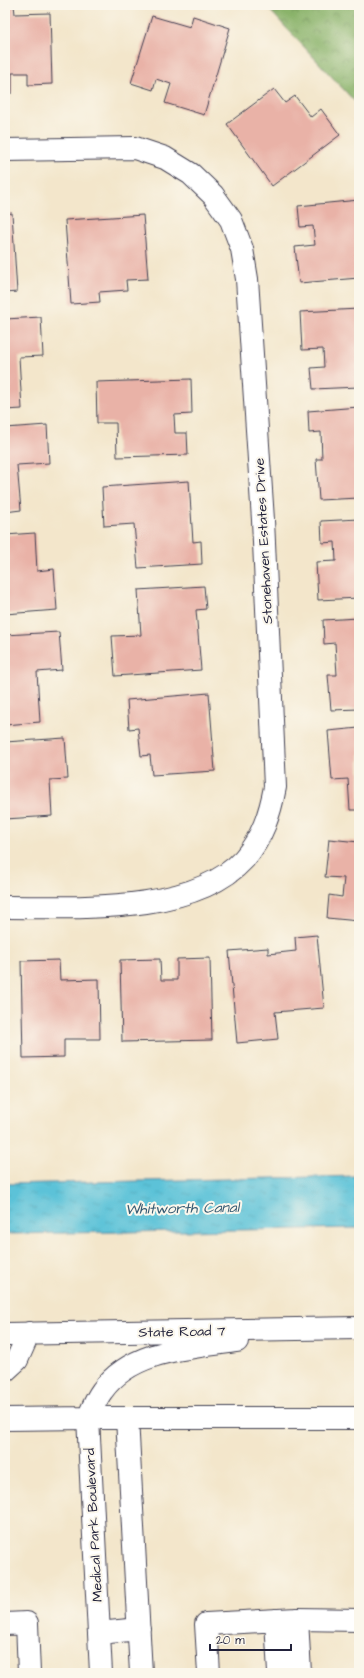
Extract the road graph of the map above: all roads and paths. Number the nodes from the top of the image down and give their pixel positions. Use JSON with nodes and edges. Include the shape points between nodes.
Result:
{"nodes":[{"id":1,"x":5,"y":150,"type":"edge"},
{"id":2,"x":5,"y":906,"type":"edge"},
{"id":3,"x":321,"y":1328,"type":"junction"},
{"id":4,"x":359,"y":1328,"type":"edge"},
{"id":5,"x":29,"y":1333,"type":"junction"},
{"id":6,"x":5,"y":1334,"type":"edge"},
{"id":7,"x":5,"y":1371,"type":"edge"},
{"id":8,"x":88,"y":1418,"type":"junction"},
{"id":9,"x":127,"y":1418,"type":"junction"},
{"id":10,"x":359,"y":1418,"type":"edge"},
{"id":11,"x":5,"y":1419,"type":"edge"},
{"id":12,"x":297,"y":1619,"type":"junction"},
{"id":13,"x":276,"y":1620,"type":"junction"},
{"id":14,"x":359,"y":1620,"type":"edge"},
{"id":15,"x":5,"y":1624,"type":"edge"},
{"id":16,"x":139,"y":1629,"type":"junction"},
{"id":17,"x":99,"y":1632,"type":"junction"},
{"id":18,"x":29,"y":1673,"type":"edge"},
{"id":19,"x":102,"y":1673,"type":"edge"},
{"id":20,"x":141,"y":1673,"type":"edge"},
{"id":21,"x":209,"y":1673,"type":"edge"},
{"id":22,"x":279,"y":1673,"type":"edge"},
{"id":23,"x":300,"y":1673,"type":"edge"}],
"edges":[{"from":1,"to":2,"type":"street","name":"Stonehaven Estates Drive","via":[[135,148],[165,158],[191,174],[213,195],[231,220],[242,249],[247,279],[263,520],[275,787],[270,814],[259,838],[244,859],[223,877],[200,890],[137,904]]},
{"from":3,"to":4,"type":"street","name":"State Road 7"},
{"from":3,"to":5,"type":"street","name":"State Road 7"},
{"from":3,"to":8,"type":"street","via":[[156,1354],[121,1371],[102,1390]]},
{"from":5,"to":6,"type":"street","name":"State Road 7"},
{"from":5,"to":7,"type":"street","via":[[17,1360]]},
{"from":8,"to":9,"type":"street"},
{"from":8,"to":11,"type":"street"},
{"from":8,"to":17,"type":"street","name":"Medical Park Boulevard"},
{"from":9,"to":10,"type":"street"},
{"from":9,"to":16,"type":"street"},
{"from":12,"to":13,"type":"street"},
{"from":12,"to":14,"type":"street"},
{"from":12,"to":23,"type":"street"},
{"from":13,"to":21,"type":"street","via":[[206,1624]]},
{"from":13,"to":22,"type":"street"},
{"from":15,"to":18,"type":"street","via":[[27,1623]]},
{"from":16,"to":17,"type":"street"},
{"from":16,"to":20,"type":"street"},
{"from":17,"to":19,"type":"street","name":"Medical Park Boulevard"}]}
